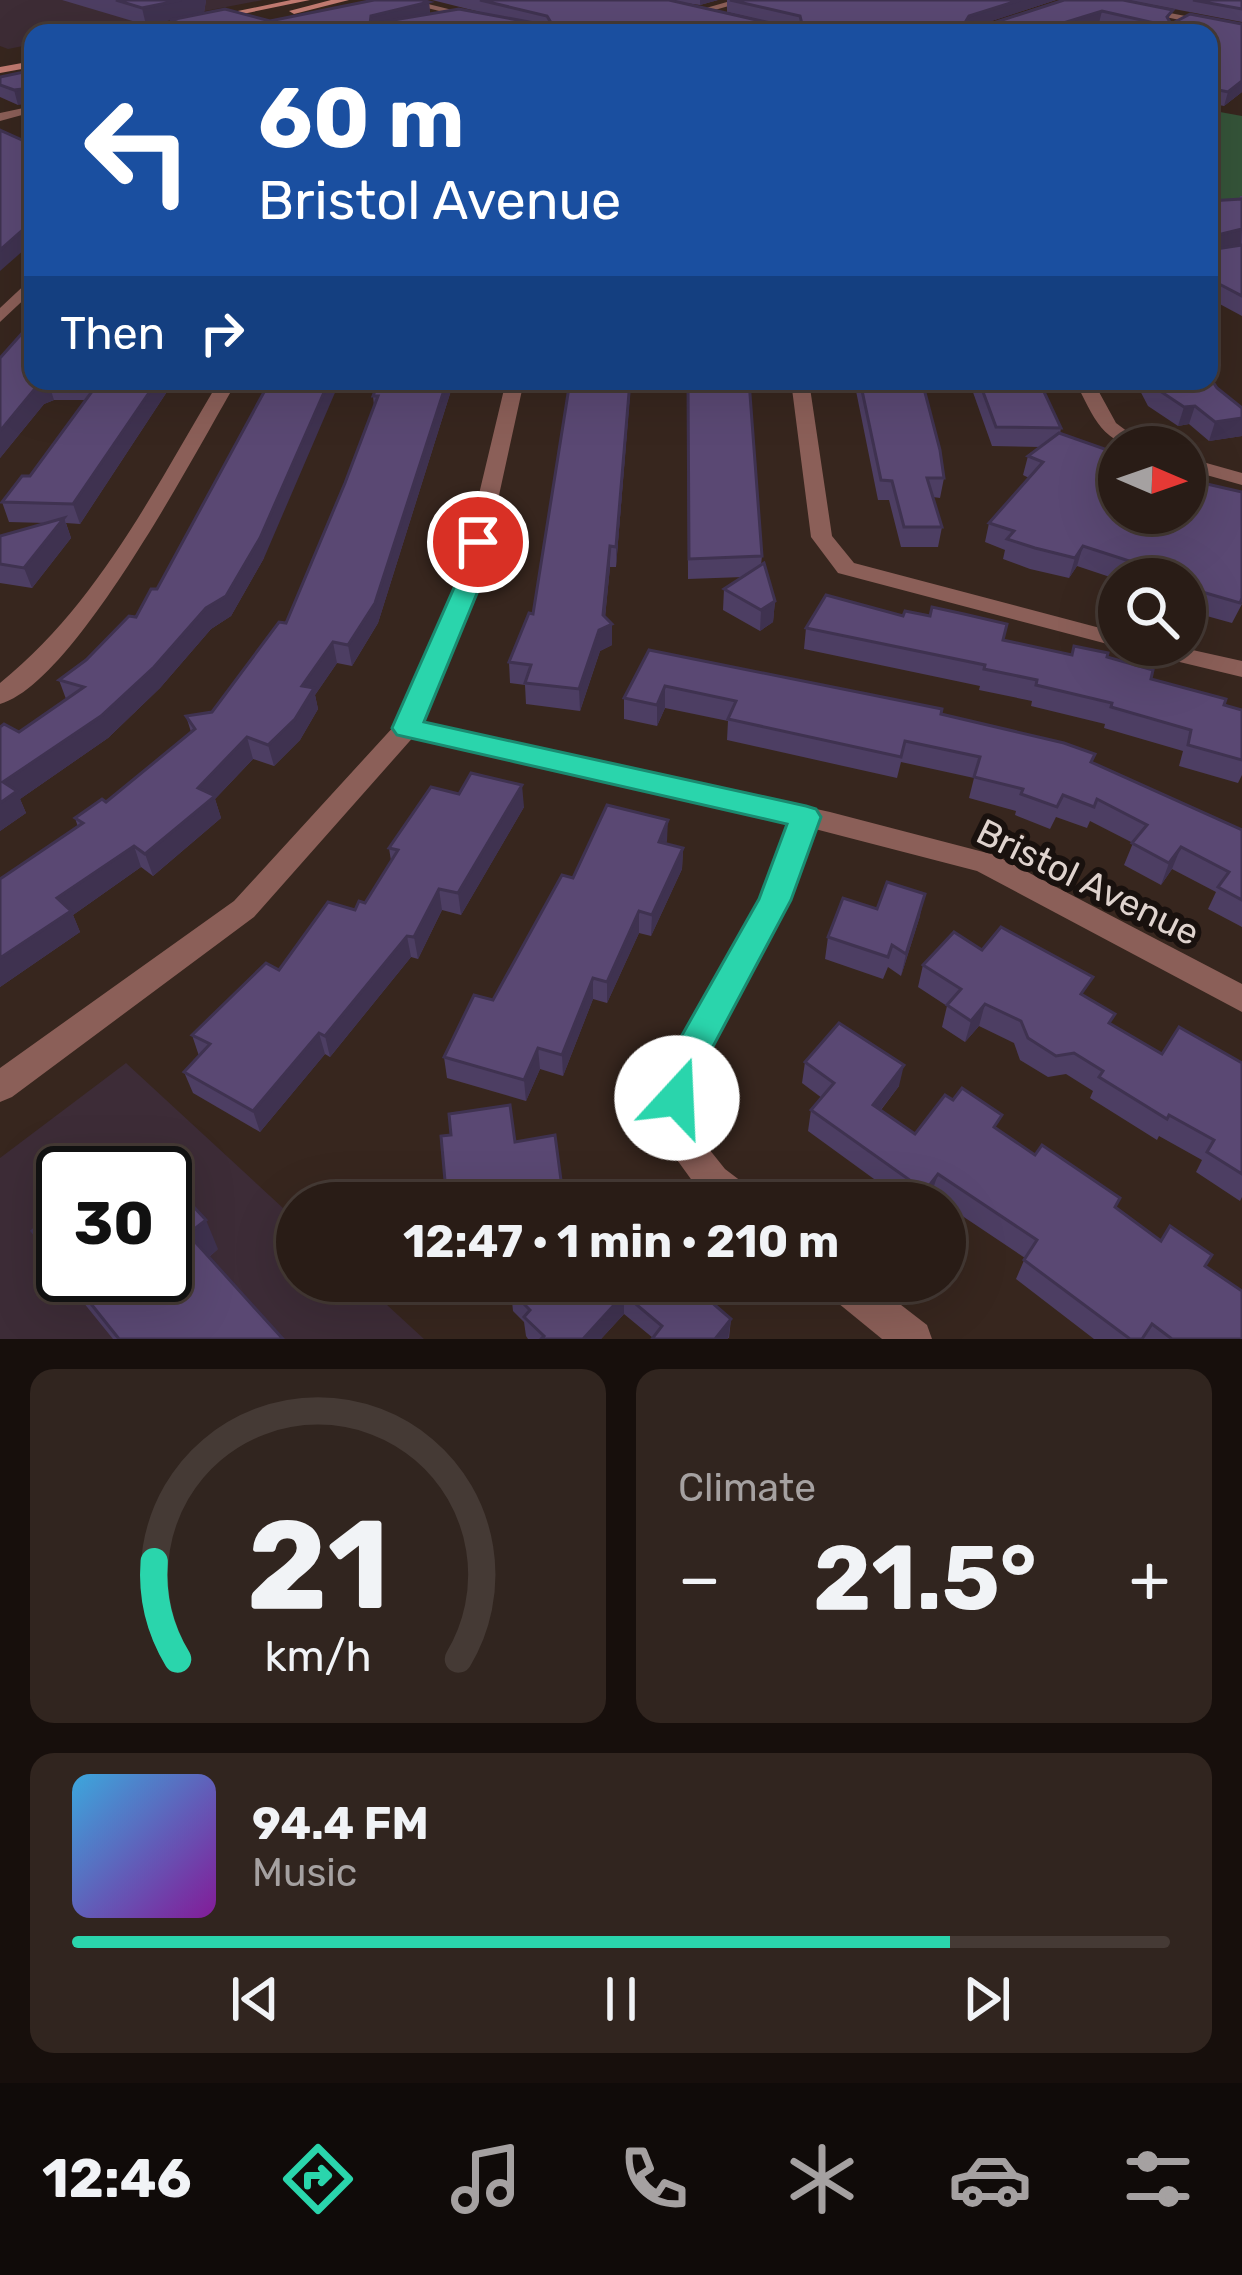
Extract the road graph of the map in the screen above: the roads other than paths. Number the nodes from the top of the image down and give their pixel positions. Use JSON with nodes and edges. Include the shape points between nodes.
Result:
{"nodes":[{"id":1,"x":305,"y":0,"type":"edge"},
{"id":2,"x":344,"y":0,"type":"edge"},
{"id":3,"x":400,"y":0,"type":"edge"},
{"id":4,"x":745,"y":0,"type":"edge"},
{"id":5,"x":1082,"y":0,"type":"edge"},
{"id":6,"x":679,"y":8,"type":"edge"},
{"id":7,"x":697,"y":12,"type":"junction"},
{"id":8,"x":462,"y":14,"type":"junction"},
{"id":9,"x":735,"y":20,"type":"edge"},
{"id":10,"x":421,"y":23,"type":"edge"},
{"id":11,"x":182,"y":24,"type":"edge"},
{"id":12,"x":231,"y":24,"type":"edge"},
{"id":13,"x":504,"y":24,"type":"edge"},
{"id":14,"x":1206,"y":24,"type":"edge"},
{"id":15,"x":24,"y":291,"type":"edge"},
{"id":16,"x":0,"y":317,"type":"edge"},
{"id":17,"x":222,"y":390,"type":"edge"},
{"id":18,"x":513,"y":390,"type":"edge"},
{"id":19,"x":801,"y":390,"type":"edge"},
{"id":20,"x":1089,"y":390,"type":"edge"},
{"id":21,"x":1108,"y":426,"type":"edge"},
{"id":22,"x":1206,"y":469,"type":"edge"},
{"id":23,"x":1242,"y":479,"type":"edge"},
{"id":24,"x":1098,"y":634,"type":"edge"},
{"id":25,"x":1206,"y":661,"type":"edge"},
{"id":26,"x":1242,"y":669,"type":"edge"},
{"id":27,"x":0,"y":696,"type":"edge"},
{"id":28,"x":407,"y":728,"type":"junction"},
{"id":29,"x":806,"y":817,"type":"junction"},
{"id":30,"x":1242,"y":999,"type":"edge"},
{"id":31,"x":0,"y":1087,"type":"edge"},
{"id":32,"x":715,"y":1182,"type":"edge"},
{"id":33,"x":866,"y":1302,"type":"edge"},
{"id":34,"x":913,"y":1339,"type":"edge"}],
"edges":[{"from":1,"to":11,"type":"main road"},
{"from":2,"to":12,"type":"main road"},
{"from":3,"to":8,"type":"street"},
{"from":4,"to":7,"type":"street"},
{"from":5,"to":14,"type":"street"},
{"from":6,"to":7,"type":"street"},
{"from":7,"to":9,"type":"street"},
{"from":8,"to":10,"type":"street"},
{"from":8,"to":13,"type":"street"},
{"from":15,"to":16,"type":"street"},
{"from":17,"to":27,"type":"street","via":[[85,614]]},
{"from":18,"to":28,"type":"street","via":[[470,581]]},
{"from":19,"to":24,"type":"street","via":[[822,537],[846,568]]},
{"from":20,"to":21,"type":"street"},
{"from":22,"to":23,"type":"street"},
{"from":25,"to":26,"type":"street"},
{"from":28,"to":29,"type":"street","name":"Bristol Avenue"},
{"from":28,"to":31,"type":"street","via":[[244,909]]},
{"from":29,"to":30,"type":"street","name":"Bristol Avenue","via":[[985,863]]},
{"from":29,"to":32,"type":"street","via":[[775,900],[683,1067],[671,1128]]},
{"from":33,"to":34,"type":"street"}]}
